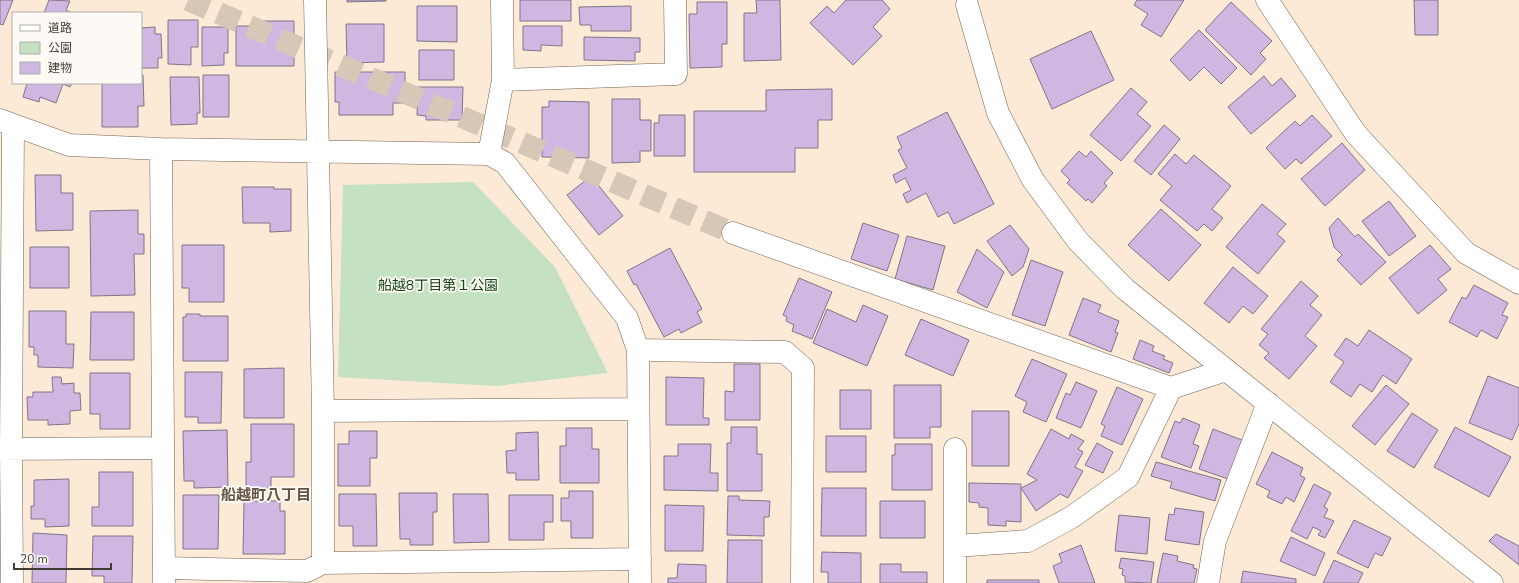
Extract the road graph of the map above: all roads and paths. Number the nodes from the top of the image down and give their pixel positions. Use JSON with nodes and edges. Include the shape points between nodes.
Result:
{"nodes":[{"id":1,"x":315,"y":0,"type":"edge"},
{"id":2,"x":502,"y":0,"type":"edge"},
{"id":3,"x":675,"y":0,"type":"edge"},
{"id":4,"x":1268,"y":0,"type":"edge"},
{"id":5,"x":967,"y":5,"type":"dead end"},
{"id":6,"x":503,"y":80,"type":"junction"},
{"id":7,"x":7,"y":123,"type":"edge"},
{"id":8,"x":161,"y":149,"type":"junction"},
{"id":9,"x":318,"y":152,"type":"junction"},
{"id":10,"x":489,"y":154,"type":"junction"},
{"id":11,"x":733,"y":233,"type":"tunnel mouth"},
{"id":12,"x":1519,"y":283,"type":"edge"},
{"id":13,"x":638,"y":350,"type":"junction"},
{"id":14,"x":1226,"y":370,"type":"junction"},
{"id":15,"x":1171,"y":388,"type":"junction"},
{"id":16,"x":1268,"y":403,"type":"junction"},
{"id":17,"x":638,"y":409,"type":"junction"},
{"id":18,"x":323,"y":411,"type":"junction"},
{"id":19,"x":163,"y":448,"type":"junction"},
{"id":20,"x":6,"y":449,"type":"edge"},
{"id":21,"x":955,"y":449,"type":"dead end"},
{"id":22,"x":955,"y":546,"type":"junction"},
{"id":23,"x":640,"y":559,"type":"junction"},
{"id":24,"x":323,"y":563,"type":"junction"},
{"id":25,"x":164,"y":576,"type":"edge"},
{"id":26,"x":12,"y":583,"type":"edge"},
{"id":27,"x":640,"y":583,"type":"edge"},
{"id":28,"x":802,"y":583,"type":"edge"},
{"id":29,"x":955,"y":583,"type":"edge"},
{"id":30,"x":1208,"y":583,"type":"edge"},
{"id":31,"x":1492,"y":583,"type":"edge"}],
"edges":[{"from":1,"to":9,"type":"street"},
{"from":2,"to":6,"type":"street"},
{"from":3,"to":6,"type":"street","via":[[676,74]]},
{"from":4,"to":12,"type":"street","via":[[1356,134],[1466,253]]},
{"from":5,"to":14,"type":"street","via":[[998,113],[1033,180],[1078,241],[1125,288]]},
{"from":6,"to":10,"type":"street"},
{"from":7,"to":8,"type":"street","via":[[69,145]]},
{"from":7,"to":20,"type":"street"},
{"from":8,"to":9,"type":"street"},
{"from":8,"to":19,"type":"street"},
{"from":9,"to":10,"type":"street"},
{"from":9,"to":18,"type":"street"},
{"from":10,"to":13,"type":"street","via":[[505,163],[627,318]]},
{"from":11,"to":15,"type":"street"},
{"from":13,"to":17,"type":"street"},
{"from":13,"to":28,"type":"street","via":[[785,352],[803,368]]},
{"from":14,"to":15,"type":"street"},
{"from":14,"to":16,"type":"street"},
{"from":15,"to":22,"type":"street","via":[[1128,476],[1072,517],[1028,541]]},
{"from":16,"to":30,"type":"street","via":[[1215,541]]},
{"from":16,"to":31,"type":"street"},
{"from":17,"to":18,"type":"street"},
{"from":17,"to":23,"type":"street"},
{"from":18,"to":24,"type":"street"},
{"from":19,"to":20,"type":"street"},
{"from":19,"to":25,"type":"street"},
{"from":20,"to":26,"type":"street"},
{"from":21,"to":22,"type":"street"},
{"from":22,"to":29,"type":"street"},
{"from":23,"to":24,"type":"street"},
{"from":23,"to":27,"type":"street"},
{"from":24,"to":25,"type":"street","via":[[307,571]]}]}
